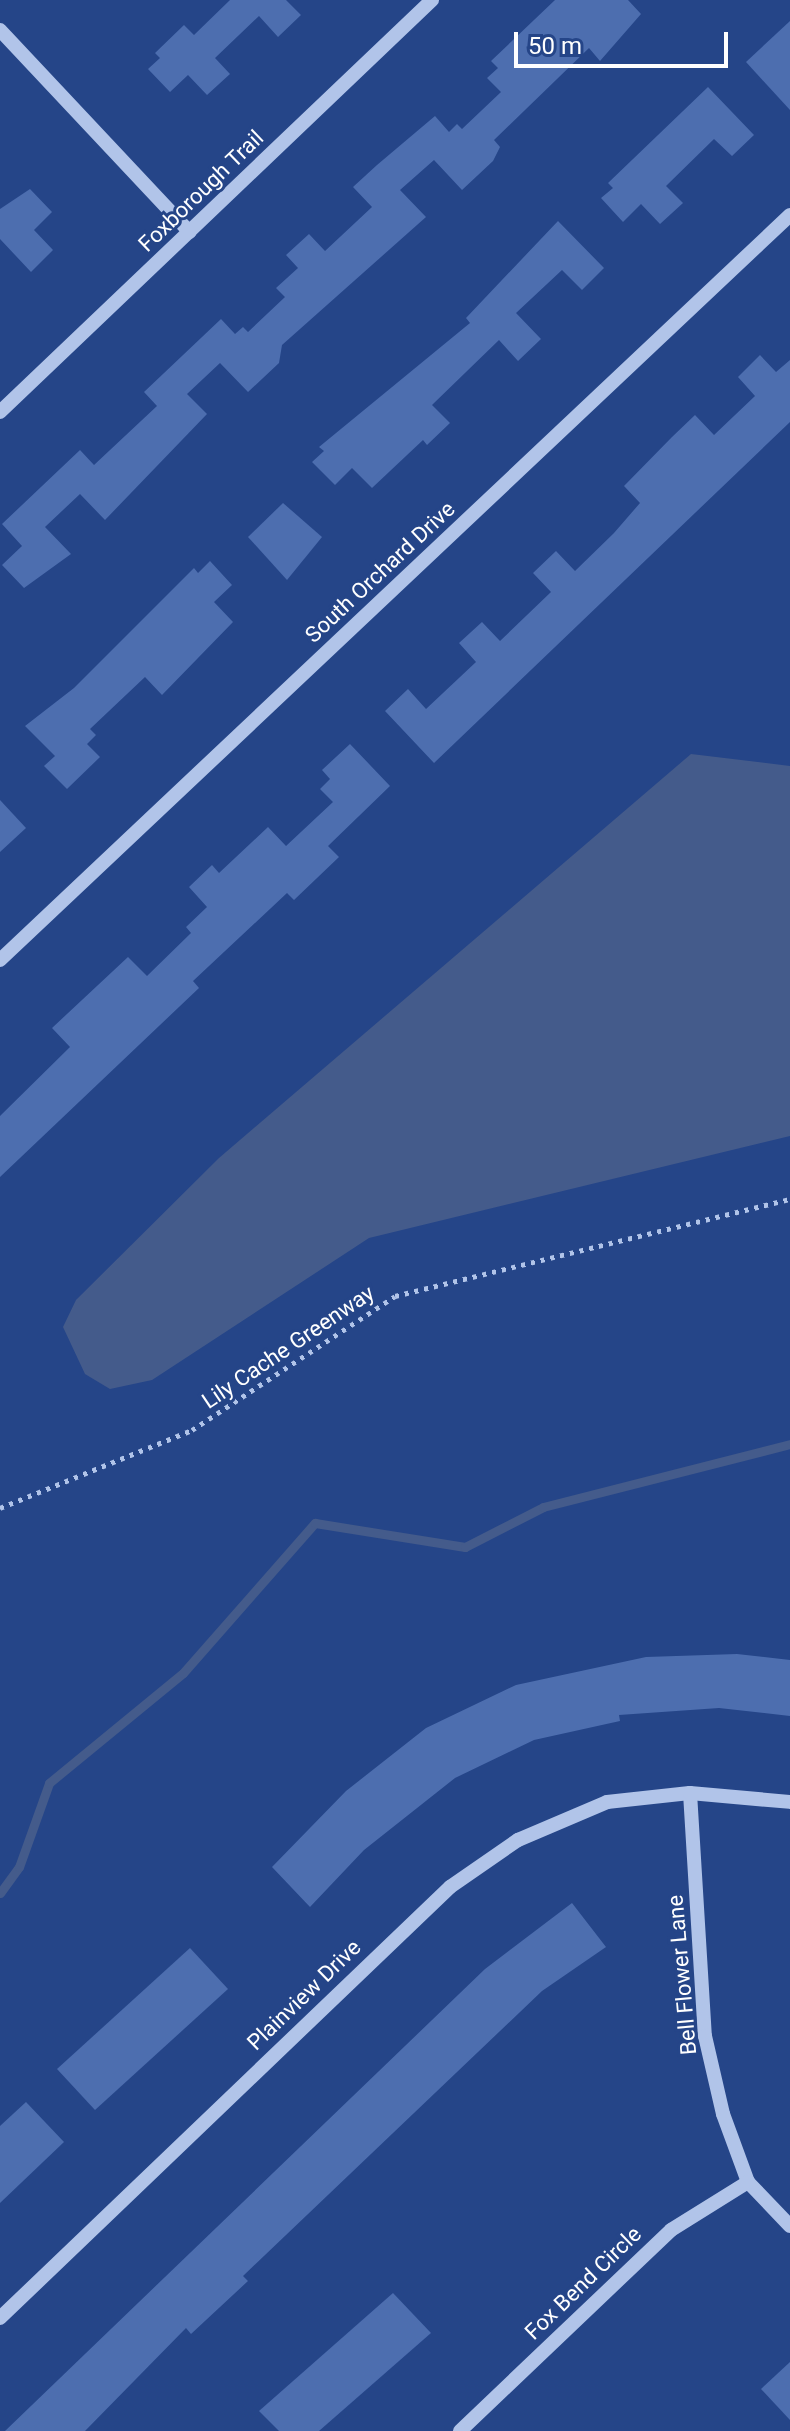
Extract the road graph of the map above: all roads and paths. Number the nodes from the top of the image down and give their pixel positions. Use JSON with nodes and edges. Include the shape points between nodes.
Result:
{"nodes":[{"id":1,"x":432,"y":0,"type":"edge"},
{"id":2,"x":0,"y":30,"type":"edge"},
{"id":3,"x":790,"y":215,"type":"edge"},
{"id":4,"x":190,"y":232,"type":"junction"},
{"id":5,"x":0,"y":412,"type":"edge"},
{"id":6,"x":0,"y":960,"type":"edge"},
{"id":7,"x":790,"y":1199,"type":"edge"},
{"id":8,"x":0,"y":1508,"type":"edge"},
{"id":9,"x":690,"y":1793,"type":"junction"},
{"id":10,"x":790,"y":1802,"type":"edge"},
{"id":11,"x":748,"y":2182,"type":"junction"},
{"id":12,"x":790,"y":2226,"type":"edge"},
{"id":13,"x":0,"y":2318,"type":"edge"},
{"id":14,"x":460,"y":2431,"type":"edge"}],
"edges":[{"from":1,"to":4,"type":"street","name":"Foxborough Trail"},
{"from":2,"to":4,"type":"street"},
{"from":3,"to":6,"type":"street","name":"South Orchard Drive"},
{"from":4,"to":5,"type":"street","name":"Foxborough Trail"},
{"from":7,"to":8,"type":"path","name":"Lily Cache Greenway","via":[[395,1296],[192,1430]]},
{"from":9,"to":10,"type":"street","name":"Plainview Drive"},
{"from":9,"to":11,"type":"street","name":"Bell Flower Lane","via":[[705,2036]]},
{"from":9,"to":13,"type":"street","name":"Plainview Drive","via":[[607,1802],[518,1840],[450,1887]]},
{"from":11,"to":12,"type":"street","name":"Bell Flower Lane"},
{"from":11,"to":14,"type":"street","name":"Fox Bend Circle","via":[[671,2230]]}]}
